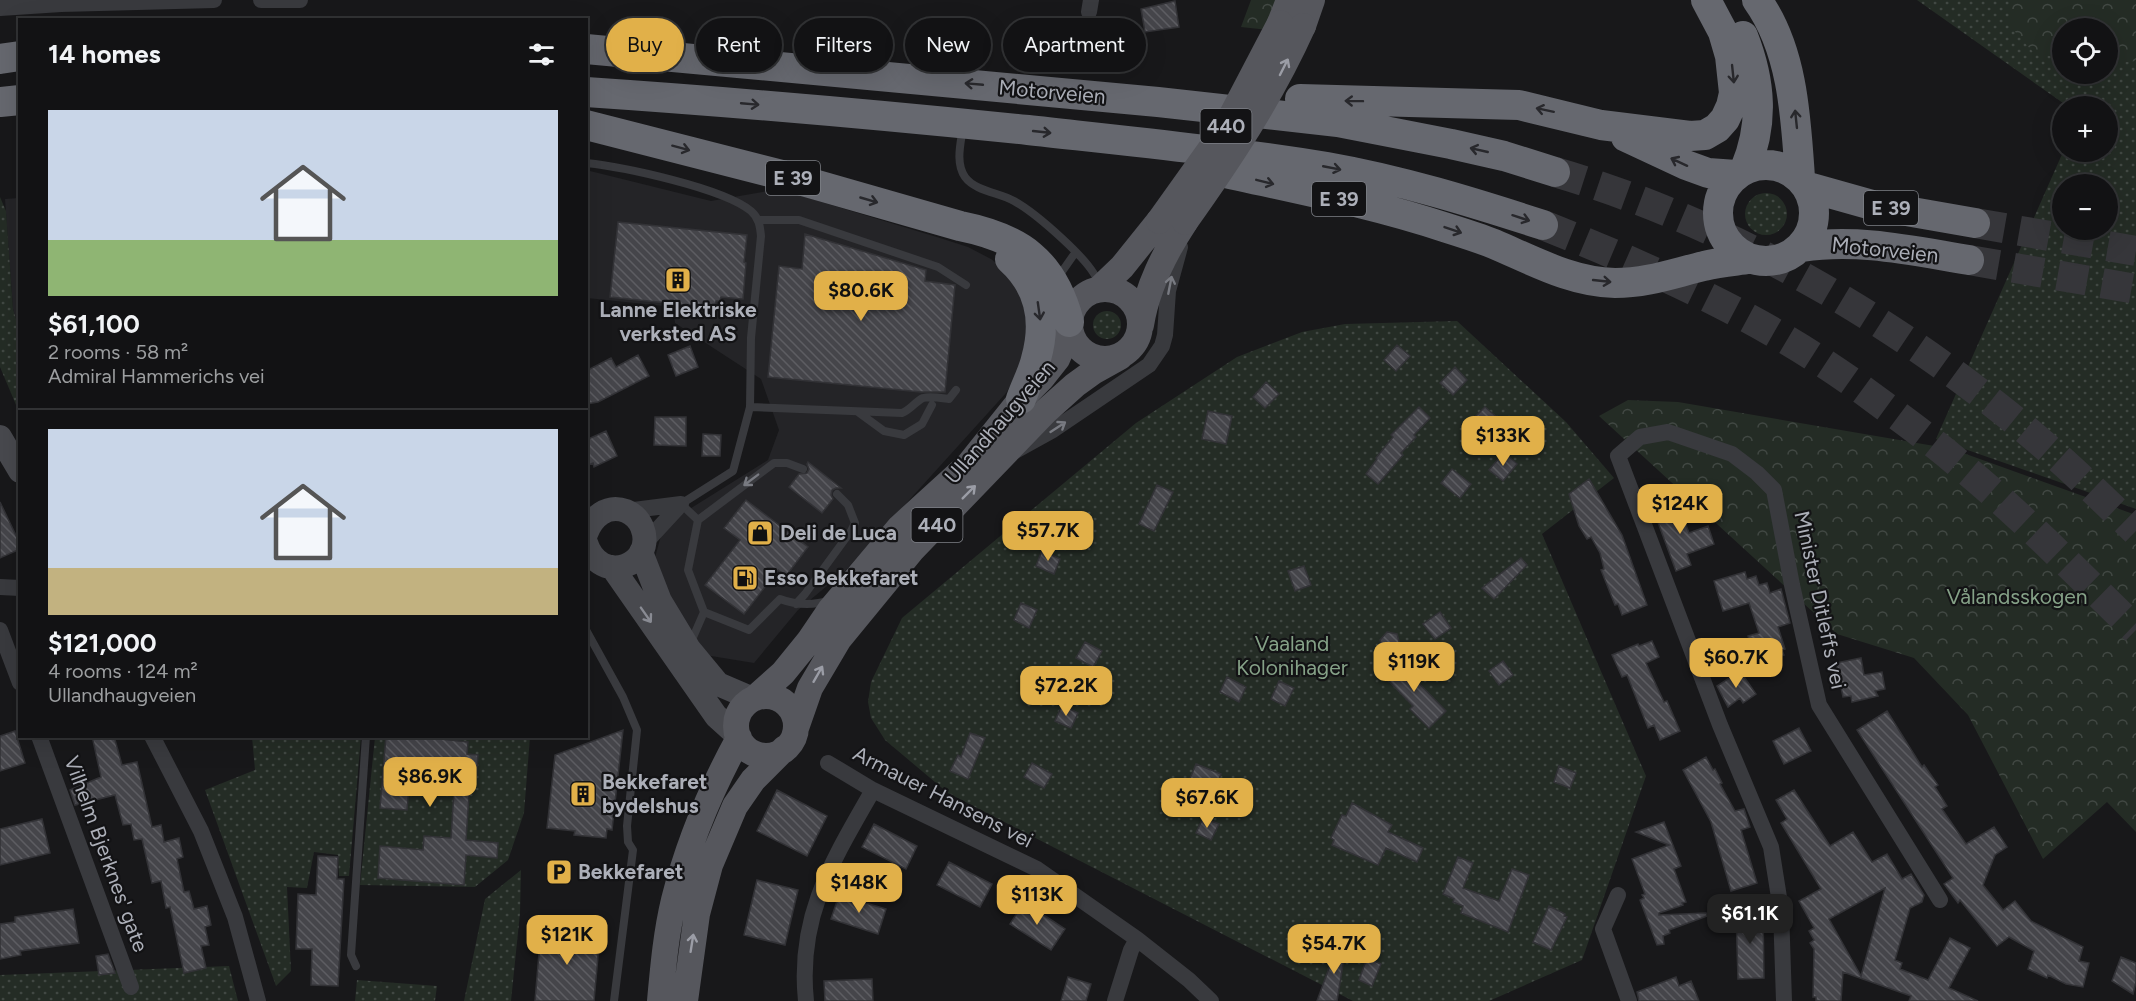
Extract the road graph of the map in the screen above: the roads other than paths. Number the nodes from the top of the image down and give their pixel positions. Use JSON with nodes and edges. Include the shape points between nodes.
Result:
{"nodes":[{"id":1,"x":214,"y":0,"type":"edge"},
{"id":2,"x":261,"y":0,"type":"edge"},
{"id":3,"x":300,"y":0,"type":"edge"},
{"id":4,"x":1312,"y":0,"type":"edge"},
{"id":5,"x":1706,"y":0,"type":"edge"},
{"id":6,"x":1722,"y":0,"type":"edge"},
{"id":7,"x":1757,"y":0,"type":"edge"},
{"id":8,"x":62,"y":2,"type":"edge"},
{"id":9,"x":0,"y":8,"type":"edge"},
{"id":10,"x":1290,"y":16,"type":"edge"},
{"id":11,"x":588,"y":49,"type":"edge"},
{"id":12,"x":18,"y":56,"type":"edge"},
{"id":13,"x":0,"y":59,"type":"edge"},
{"id":14,"x":588,"y":92,"type":"edge"},
{"id":15,"x":18,"y":100,"type":"edge"},
{"id":16,"x":0,"y":102,"type":"edge"},
{"id":17,"x":1158,"y":102,"type":"junction"},
{"id":18,"x":963,"y":124,"type":"junction"},
{"id":19,"x":1601,"y":125,"type":"junction"},
{"id":20,"x":588,"y":126,"type":"edge"},
{"id":21,"x":1129,"y":141,"type":"junction"},
{"id":22,"x":588,"y":163,"type":"edge"},
{"id":23,"x":1555,"y":172,"type":"tunnel mouth"},
{"id":24,"x":1740,"y":172,"type":"junction"},
{"id":25,"x":1804,"y":182,"type":"junction"},
{"id":26,"x":759,"y":220,"type":"junction"},
{"id":27,"x":1185,"y":222,"type":"junction"},
{"id":28,"x":1975,"y":223,"type":"tunnel mouth"},
{"id":29,"x":1543,"y":225,"type":"tunnel mouth"},
{"id":30,"x":960,"y":226,"type":"junction"},
{"id":31,"x":1802,"y":247,"type":"junction"},
{"id":32,"x":1075,"y":253,"type":"junction"},
{"id":33,"x":1749,"y":259,"type":"junction"},
{"id":34,"x":1969,"y":260,"type":"tunnel mouth"},
{"id":35,"x":966,"y":285,"type":"dead end"},
{"id":36,"x":1058,"y":289,"type":"junction"},
{"id":37,"x":1099,"y":289,"type":"junction"},
{"id":38,"x":1141,"y":325,"type":"junction"},
{"id":39,"x":1070,"y":326,"type":"junction"},
{"id":40,"x":1120,"y":357,"type":"junction"},
{"id":41,"x":956,"y":390,"type":"dead end"},
{"id":42,"x":1021,"y":399,"type":"junction"},
{"id":43,"x":932,"y":405,"type":"dead end"},
{"id":44,"x":750,"y":407,"type":"junction"},
{"id":45,"x":858,"y":412,"type":"junction"},
{"id":46,"x":0,"y":437,"type":"edge"},
{"id":47,"x":1006,"y":454,"type":"junction"},
{"id":48,"x":18,"y":468,"type":"edge"},
{"id":49,"x":803,"y":469,"type":"dead end"},
{"id":50,"x":837,"y":494,"type":"dead end"},
{"id":51,"x":681,"y":504,"type":"junction"},
{"id":52,"x":607,"y":510,"type":"edge"},
{"id":53,"x":698,"y":520,"type":"junction"},
{"id":54,"x":643,"y":548,"type":"junction"},
{"id":55,"x":593,"y":553,"type":"edge"},
{"id":56,"x":0,"y":587,"type":"edge"},
{"id":57,"x":18,"y":588,"type":"edge"},
{"id":58,"x":842,"y":596,"type":"junction"},
{"id":59,"x":796,"y":604,"type":"junction"},
{"id":60,"x":704,"y":612,"type":"junction"},
{"id":61,"x":0,"y":630,"type":"edge"},
{"id":62,"x":588,"y":634,"type":"edge"},
{"id":63,"x":689,"y":648,"type":"junction"},
{"id":64,"x":18,"y":678,"type":"edge"},
{"id":65,"x":754,"y":698,"type":"junction"},
{"id":66,"x":738,"y":736,"type":"junction"},
{"id":67,"x":40,"y":738,"type":"edge"},
{"id":68,"x":153,"y":738,"type":"edge"},
{"id":69,"x":366,"y":738,"type":"edge"},
{"id":70,"x":791,"y":738,"type":"junction"},
{"id":71,"x":828,"y":763,"type":"dead end"},
{"id":72,"x":873,"y":790,"type":"junction"},
{"id":73,"x":1618,"y":894,"type":"dead end"},
{"id":74,"x":1940,"y":900,"type":"dead end"},
{"id":75,"x":1137,"y":939,"type":"junction"},
{"id":76,"x":356,"y":966,"type":"dead end"},
{"id":77,"x":131,"y":987,"type":"dead end"},
{"id":78,"x":258,"y":1001,"type":"edge"},
{"id":79,"x":614,"y":1001,"type":"edge"},
{"id":80,"x":660,"y":1001,"type":"edge"},
{"id":81,"x":685,"y":1001,"type":"edge"},
{"id":82,"x":806,"y":1001,"type":"edge"},
{"id":83,"x":1115,"y":1001,"type":"edge"},
{"id":84,"x":1210,"y":1001,"type":"edge"},
{"id":85,"x":1629,"y":1001,"type":"edge"},
{"id":86,"x":1784,"y":1001,"type":"edge"}],
"edges":[{"from":1,"to":8,"type":"street"},
{"from":2,"to":3,"type":"street"},
{"from":4,"to":10,"type":"main road","number":"440"},
{"from":5,"to":19,"type":"highway","number":"E 39","one_way":true,"via":[[1723,32],[1730,56],[1734,93],[1725,119],[1705,135],[1690,136]]},
{"from":6,"to":24,"type":"highway","via":[[1744,38],[1758,93],[1757,133]]},
{"from":25,"to":7,"type":"highway","one_way":true,"via":[[1784,56]]},
{"from":8,"to":9,"type":"street"},
{"from":27,"to":10,"type":"main road","number":"440","one_way":true,"bridge":true,"via":[[1251,126],[1285,64]]},
{"from":10,"to":37,"type":"main road","number":"440","bridge":true,"via":[[1224,130],[1160,221]]},
{"from":17,"to":11,"type":"highway","name":"Motorveien","number":"E 39","one_way":true},
{"from":12,"to":13,"type":"highway"},
{"from":14,"to":18,"type":"highway","name":"Motorveien","number":"E 39","one_way":true},
{"from":15,"to":16,"type":"highway"},
{"from":19,"to":17,"type":"highway","number":"E 39","one_way":true,"via":[[1540,109],[1500,104],[1323,101],[1232,94]]},
{"from":23,"to":17,"type":"highway","number":"E 39","one_way":true,"via":[[1398,132]]},
{"from":18,"to":21,"type":"highway","name":"Motorveien","number":"E 39","one_way":true},
{"from":18,"to":32,"type":"lane","via":[[960,164],[966,178],[1029,211]]},
{"from":24,"to":19,"type":"highway","number":"E 39","one_way":true,"via":[[1708,173]]},
{"from":20,"to":30,"type":"highway","number":"E 39","one_way":true},
{"from":21,"to":29,"type":"highway","number":"E 39","one_way":true,"via":[[1328,167],[1427,189]]},
{"from":21,"to":33,"type":"highway","number":"E 39","one_way":true,"via":[[1181,162],[1444,227],[1566,275],[1589,280],[1643,281]]},
{"from":22,"to":26,"type":"lane","via":[[729,197]]},
{"from":24,"to":25,"type":"highway","number":"E 39","via":[[1759,165],[1774,165],[1788,169]]},
{"from":24,"to":33,"type":"highway","via":[[1726,186],[1718,214],[1727,241]]},
{"from":25,"to":28,"type":"highway","name":"Motorveien","number":"E 39","via":[[1872,205]]},
{"from":25,"to":31,"type":"highway","via":[[1814,202],[1815,218]]},
{"from":26,"to":35,"type":"lane","via":[[799,219],[938,267]]},
{"from":26,"to":44,"type":"lane"},
{"from":27,"to":38,"type":"main road","number":"440","via":[[1153,279]]},
{"from":47,"to":27,"type":"street","name":"Ullandhaugveien","number":"440","one_way":true,"via":[[1053,430],[1149,365],[1158,354],[1165,335],[1168,291]]},
{"from":30,"to":36,"type":"highway","number":"E 39","via":[[1012,242],[1041,264]]},
{"from":30,"to":42,"type":"highway","number":"E 39","one_way":true,"via":[[1018,267],[1030,281],[1038,301],[1041,338]]},
{"from":31,"to":33,"type":"highway","number":"E 39","via":[[1778,261]]},
{"from":31,"to":34,"type":"highway","name":"Motorveien","number":"E 39","via":[[1825,243],[1872,244]]},
{"from":32,"to":36,"type":"lane","via":[[1061,273]]},
{"from":32,"to":37,"type":"lane","via":[[1094,271]]},
{"from":36,"to":39,"type":"highway","number":"E 39"},
{"from":37,"to":38,"type":"main road","via":[[1119,291],[1128,297],[1140,315]]},
{"from":37,"to":39,"type":"main road","number":"440","via":[[1077,302]]},
{"from":38,"to":40,"type":"main road","number":"440","via":[[1135,344]]},
{"from":39,"to":40,"type":"main road","via":[[1073,340],[1088,356],[1110,360]]},
{"from":39,"to":42,"type":"main road","name":"Ullandhaugveien","number":"440","via":[[1057,359]]},
{"from":40,"to":47,"type":"main road","name":"Ullandhaugveien","number":"440","via":[[1075,385]]},
{"from":41,"to":45,"type":"lane","via":[[949,399],[920,399],[902,413]]},
{"from":42,"to":58,"type":"main road","name":"Ullandhaugveien","number":"440","via":[[969,464],[900,527]]},
{"from":43,"to":45,"type":"lane","via":[[922,424],[904,435],[884,431]]},
{"from":44,"to":45,"type":"lane"},
{"from":44,"to":51,"type":"lane","via":[[733,471]]},
{"from":46,"to":48,"type":"street"},
{"from":70,"to":47,"type":"main road","name":"Ullandhaugveien","number":"440","one_way":true,"via":[[810,688],[839,639],[912,550]]},
{"from":49,"to":53,"type":"lane","one_way":true,"via":[[774,463]]},
{"from":50,"to":59,"type":"lane","via":[[848,505],[855,523]]},
{"from":51,"to":52,"type":"street"},
{"from":51,"to":53,"type":"lane"},
{"from":51,"to":54,"type":"street"},
{"from":52,"to":54,"type":"street","via":[[634,516],[644,533]]},
{"from":52,"to":55,"type":"street","via":[[594,519]]},
{"from":53,"to":60,"type":"lane","via":[[688,570]]},
{"from":54,"to":55,"type":"street","via":[[629,564]]},
{"from":54,"to":63,"type":"street","via":[[660,601]]},
{"from":55,"to":66,"type":"street","one_way":true,"via":[[716,716]]},
{"from":56,"to":57,"type":"street"},
{"from":58,"to":59,"type":"lane","via":[[823,603]]},
{"from":58,"to":65,"type":"main road","name":"Ullandhaugveien","number":"440","via":[[783,673]]},
{"from":59,"to":60,"type":"lane","via":[[780,599],[748,630]]},
{"from":60,"to":63,"type":"lane"},
{"from":61,"to":64,"type":"street"},
{"from":62,"to":79,"type":"lane","via":[[637,730],[627,826],[633,850]]},
{"from":63,"to":65,"type":"street","via":[[718,684]]},
{"from":65,"to":66,"type":"main road","number":"440","via":[[740,710]]},
{"from":65,"to":70,"type":"main road","via":[[775,697],[784,701],[795,718]]},
{"from":66,"to":70,"type":"main road","via":[[744,746],[769,756]]},
{"from":66,"to":80,"type":"main road","number":"440","via":[[699,823],[674,901]]},
{"from":67,"to":77,"type":"street","name":"Vilhelm Bjerknes' gate"},
{"from":68,"to":78,"type":"street","via":[[201,831],[236,918]]},
{"from":69,"to":76,"type":"lane","via":[[351,956]]},
{"from":81,"to":70,"type":"main road","name":"Ullandhaugveien","number":"440","one_way":true,"via":[[697,914],[710,865],[735,806]]},
{"from":71,"to":72,"type":"street","name":"Armauer Hansens vei"},
{"from":72,"to":75,"type":"street","name":"Armauer Hansens vei","via":[[1037,869]]},
{"from":72,"to":82,"type":"street","via":[[831,864],[818,896],[808,929],[804,963]]},
{"from":73,"to":85,"type":"street","via":[[1603,929]]},
{"from":74,"to":86,"type":"street","name":"Minister Ditleffs vei","via":[[1819,705],[1774,490],[1732,454],[1668,432],[1640,437],[1618,456],[1720,725],[1771,847],[1781,910]]},
{"from":75,"to":83,"type":"street"},
{"from":75,"to":84,"type":"street","name":"Armauer Hansens vei"}]}
